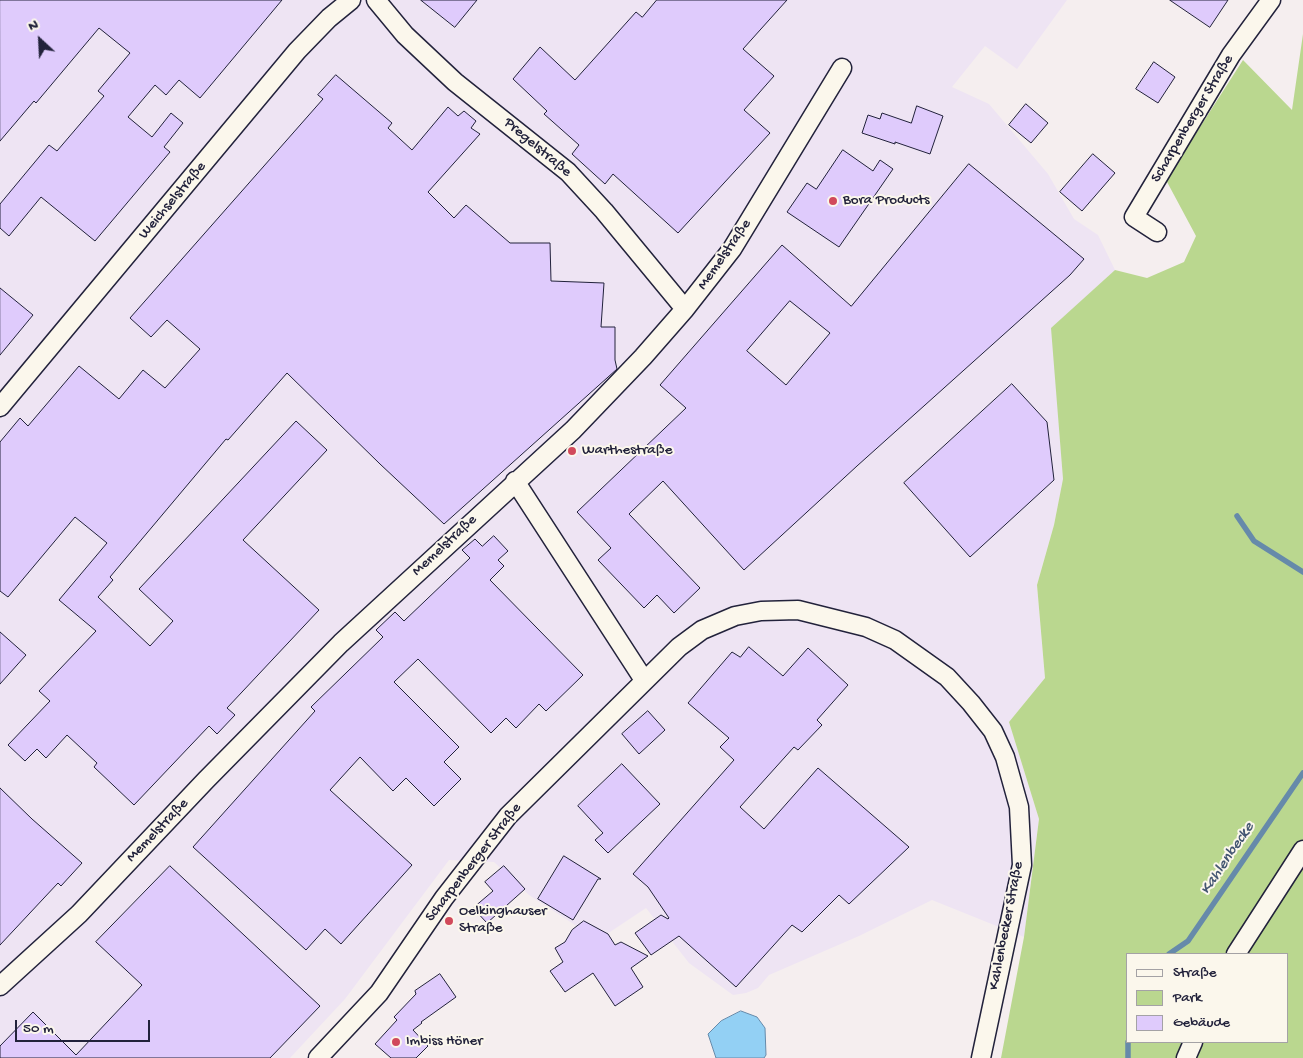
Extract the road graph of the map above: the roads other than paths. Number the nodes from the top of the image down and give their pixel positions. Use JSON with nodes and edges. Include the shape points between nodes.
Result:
{"nodes":[{"id":1,"x":351,"y":0,"type":"edge"},
{"id":2,"x":376,"y":0,"type":"edge"},
{"id":3,"x":1271,"y":0,"type":"edge"},
{"id":4,"x":842,"y":68,"type":"dead end"},
{"id":5,"x":1157,"y":232,"type":"dead end"},
{"id":6,"x":685,"y":309,"type":"junction"},
{"id":7,"x":0,"y":407,"type":"edge"},
{"id":8,"x":515,"y":481,"type":"junction"},
{"id":9,"x":644,"y":680,"type":"junction"},
{"id":10,"x":1303,"y":850,"type":"edge"},
{"id":11,"x":1237,"y":953,"type":"edge"},
{"id":12,"x":0,"y":986,"type":"edge"},
{"id":13,"x":1193,"y":1043,"type":"edge"},
{"id":14,"x":318,"y":1058,"type":"edge"},
{"id":15,"x":980,"y":1058,"type":"edge"},
{"id":16,"x":1186,"y":1058,"type":"edge"}],
"edges":[{"from":1,"to":7,"type":"street","name":"Weichselstraße","via":[[298,51]]},
{"from":2,"to":6,"type":"street","name":"Pregelstraße","via":[[405,35],[455,82],[568,172]]},
{"from":3,"to":5,"type":"street","name":"Scharpenberger Straße","via":[[1231,55],[1134,218]]},
{"from":4,"to":6,"type":"street","name":"Memelstraße","via":[[732,249]]},
{"from":6,"to":8,"type":"street","name":"Memelstraße","via":[[573,430]]},
{"from":8,"to":9,"type":"street"},
{"from":8,"to":12,"type":"street","name":"Memelstraße","via":[[341,643],[80,914]]},
{"from":9,"to":14,"type":"street","name":"Scharpenberger Straße","via":[[508,816],[444,898],[378,993]]},
{"from":9,"to":15,"type":"street","name":"Kahlenbecker Straße","via":[[678,647],[702,630],[735,616],[761,611],[798,610],[866,627],[895,640],[947,677],[971,703],[993,731],[1005,757],[1019,807],[1022,865]]},
{"from":10,"to":11,"type":"street"},
{"from":13,"to":16,"type":"street"}]}
